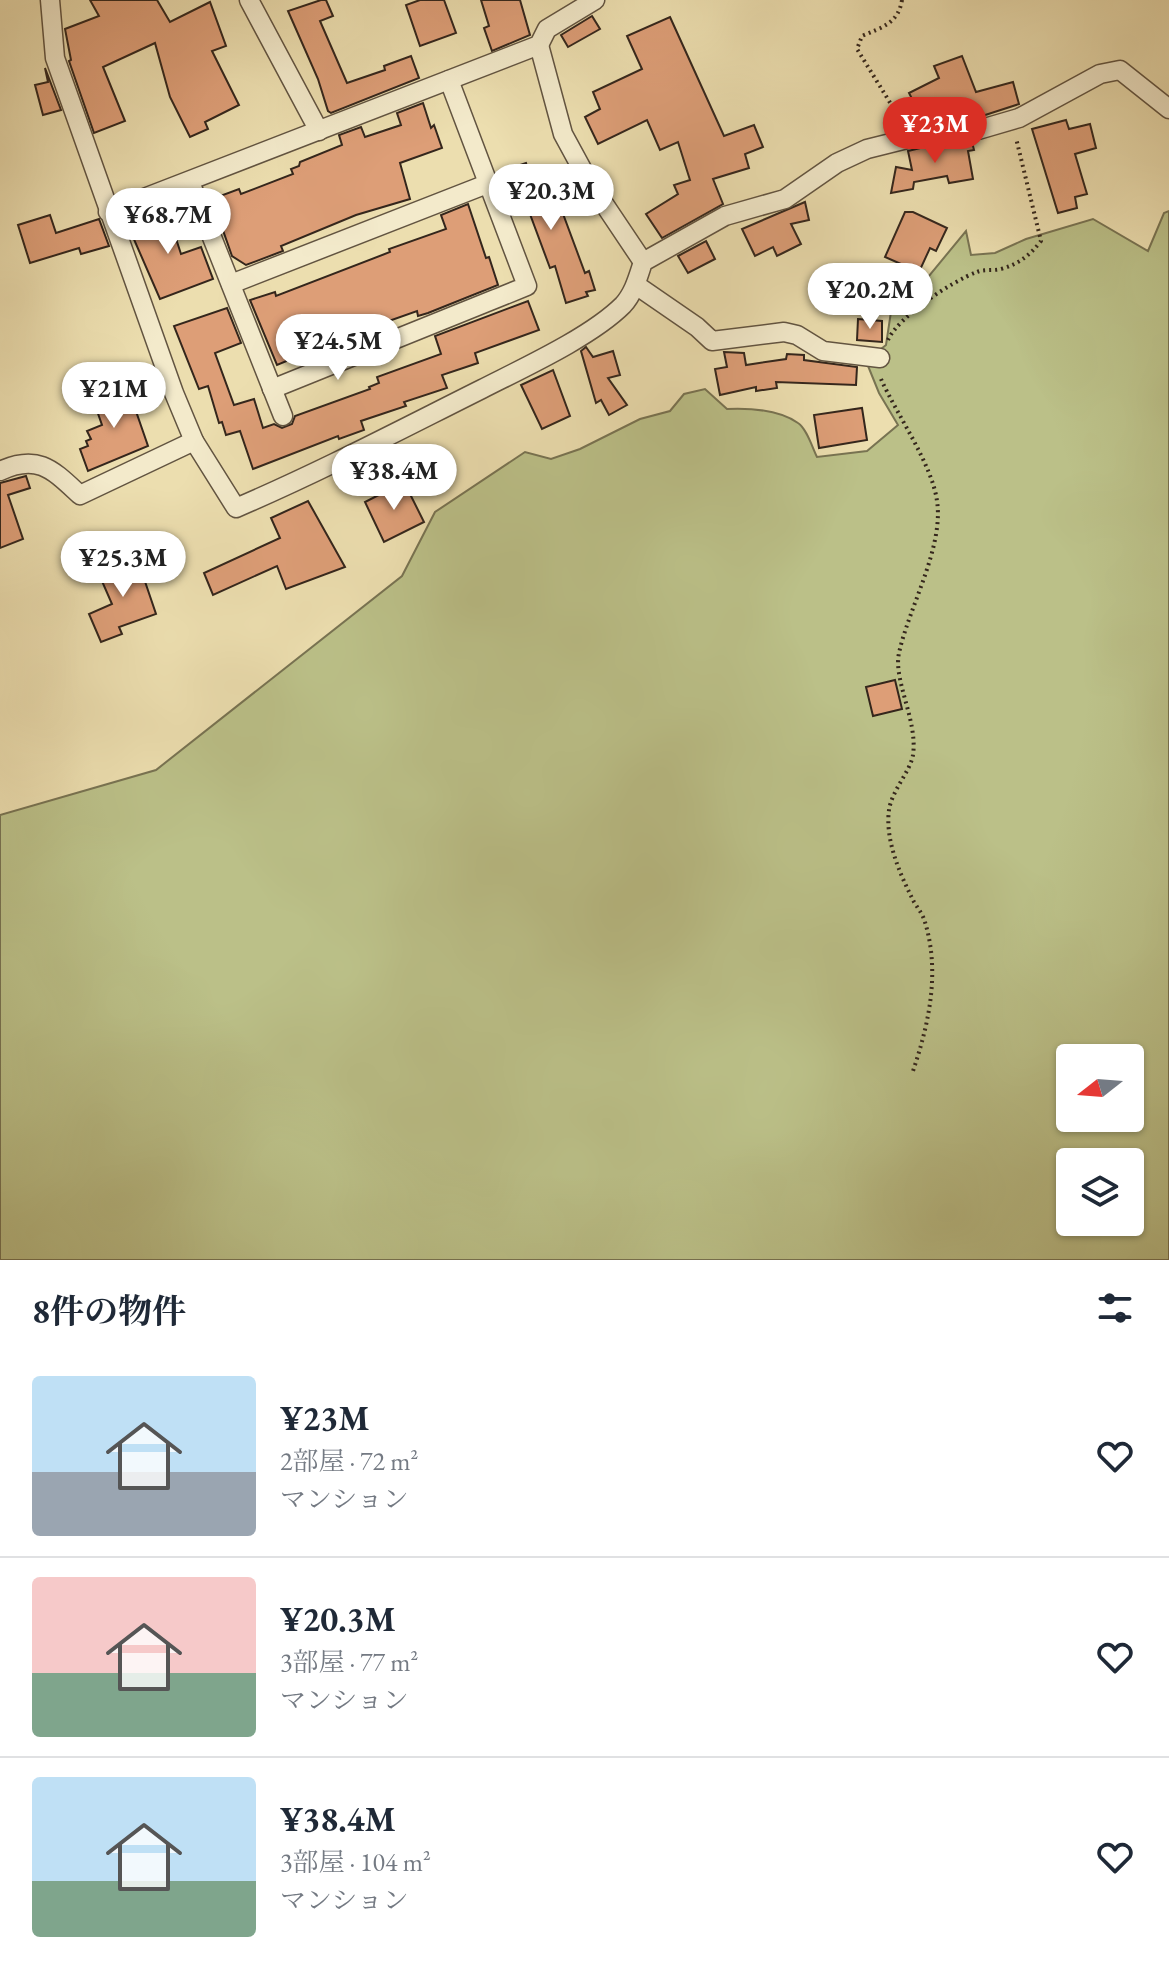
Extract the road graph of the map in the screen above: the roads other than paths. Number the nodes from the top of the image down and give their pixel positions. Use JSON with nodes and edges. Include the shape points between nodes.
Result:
{"nodes":[{"id":1,"x":50,"y":0,"type":"edge"},
{"id":2,"x":249,"y":0,"type":"edge"},
{"id":3,"x":595,"y":0,"type":"edge"},
{"id":4,"x":539,"y":45,"type":"junction"},
{"id":5,"x":449,"y":80,"type":"junction"},
{"id":6,"x":1169,"y":109,"type":"edge"},
{"id":7,"x":319,"y":131,"type":"junction"},
{"id":8,"x":190,"y":182,"type":"junction"},
{"id":9,"x":487,"y":184,"type":"junction"},
{"id":10,"x":108,"y":212,"type":"junction"},
{"id":11,"x":643,"y":262,"type":"junction"},
{"id":12,"x":231,"y":284,"type":"junction"},
{"id":13,"x":636,"y":285,"type":"junction"},
{"id":14,"x":880,"y":358,"type":"road end"},
{"id":15,"x":272,"y":389,"type":"junction"},
{"id":16,"x":283,"y":416,"type":"dead end"},
{"id":17,"x":194,"y":441,"type":"junction"},
{"id":18,"x":0,"y":471,"type":"edge"}],
"edges":[{"from":1,"to":10,"type":"street","via":[[55,58]]},
{"from":2,"to":7,"type":"street"},
{"from":3,"to":4,"type":"street","via":[[547,29]]},
{"from":4,"to":5,"type":"street"},
{"from":4,"to":11,"type":"street","via":[[563,134]]},
{"from":5,"to":7,"type":"street"},
{"from":5,"to":9,"type":"street"},
{"from":6,"to":11,"type":"street","via":[[1120,70],[1100,74],[1010,120],[867,149],[785,199],[725,216]]},
{"from":7,"to":8,"type":"street"},
{"from":8,"to":10,"type":"street"},
{"from":8,"to":12,"type":"street"},
{"from":9,"to":12,"type":"street"},
{"from":9,"to":15,"type":"street","via":[[527,286]]},
{"from":10,"to":17,"type":"street"},
{"from":11,"to":13,"type":"street"},
{"from":12,"to":15,"type":"street"},
{"from":13,"to":14,"type":"street","via":[[712,341],[784,332],[823,351]]},
{"from":13,"to":17,"type":"street","via":[[624,304],[599,324],[515,372],[236,508]]},
{"from":15,"to":16,"type":"street"},
{"from":17,"to":18,"type":"street","via":[[80,495],[50,468],[19,462]]}]}
